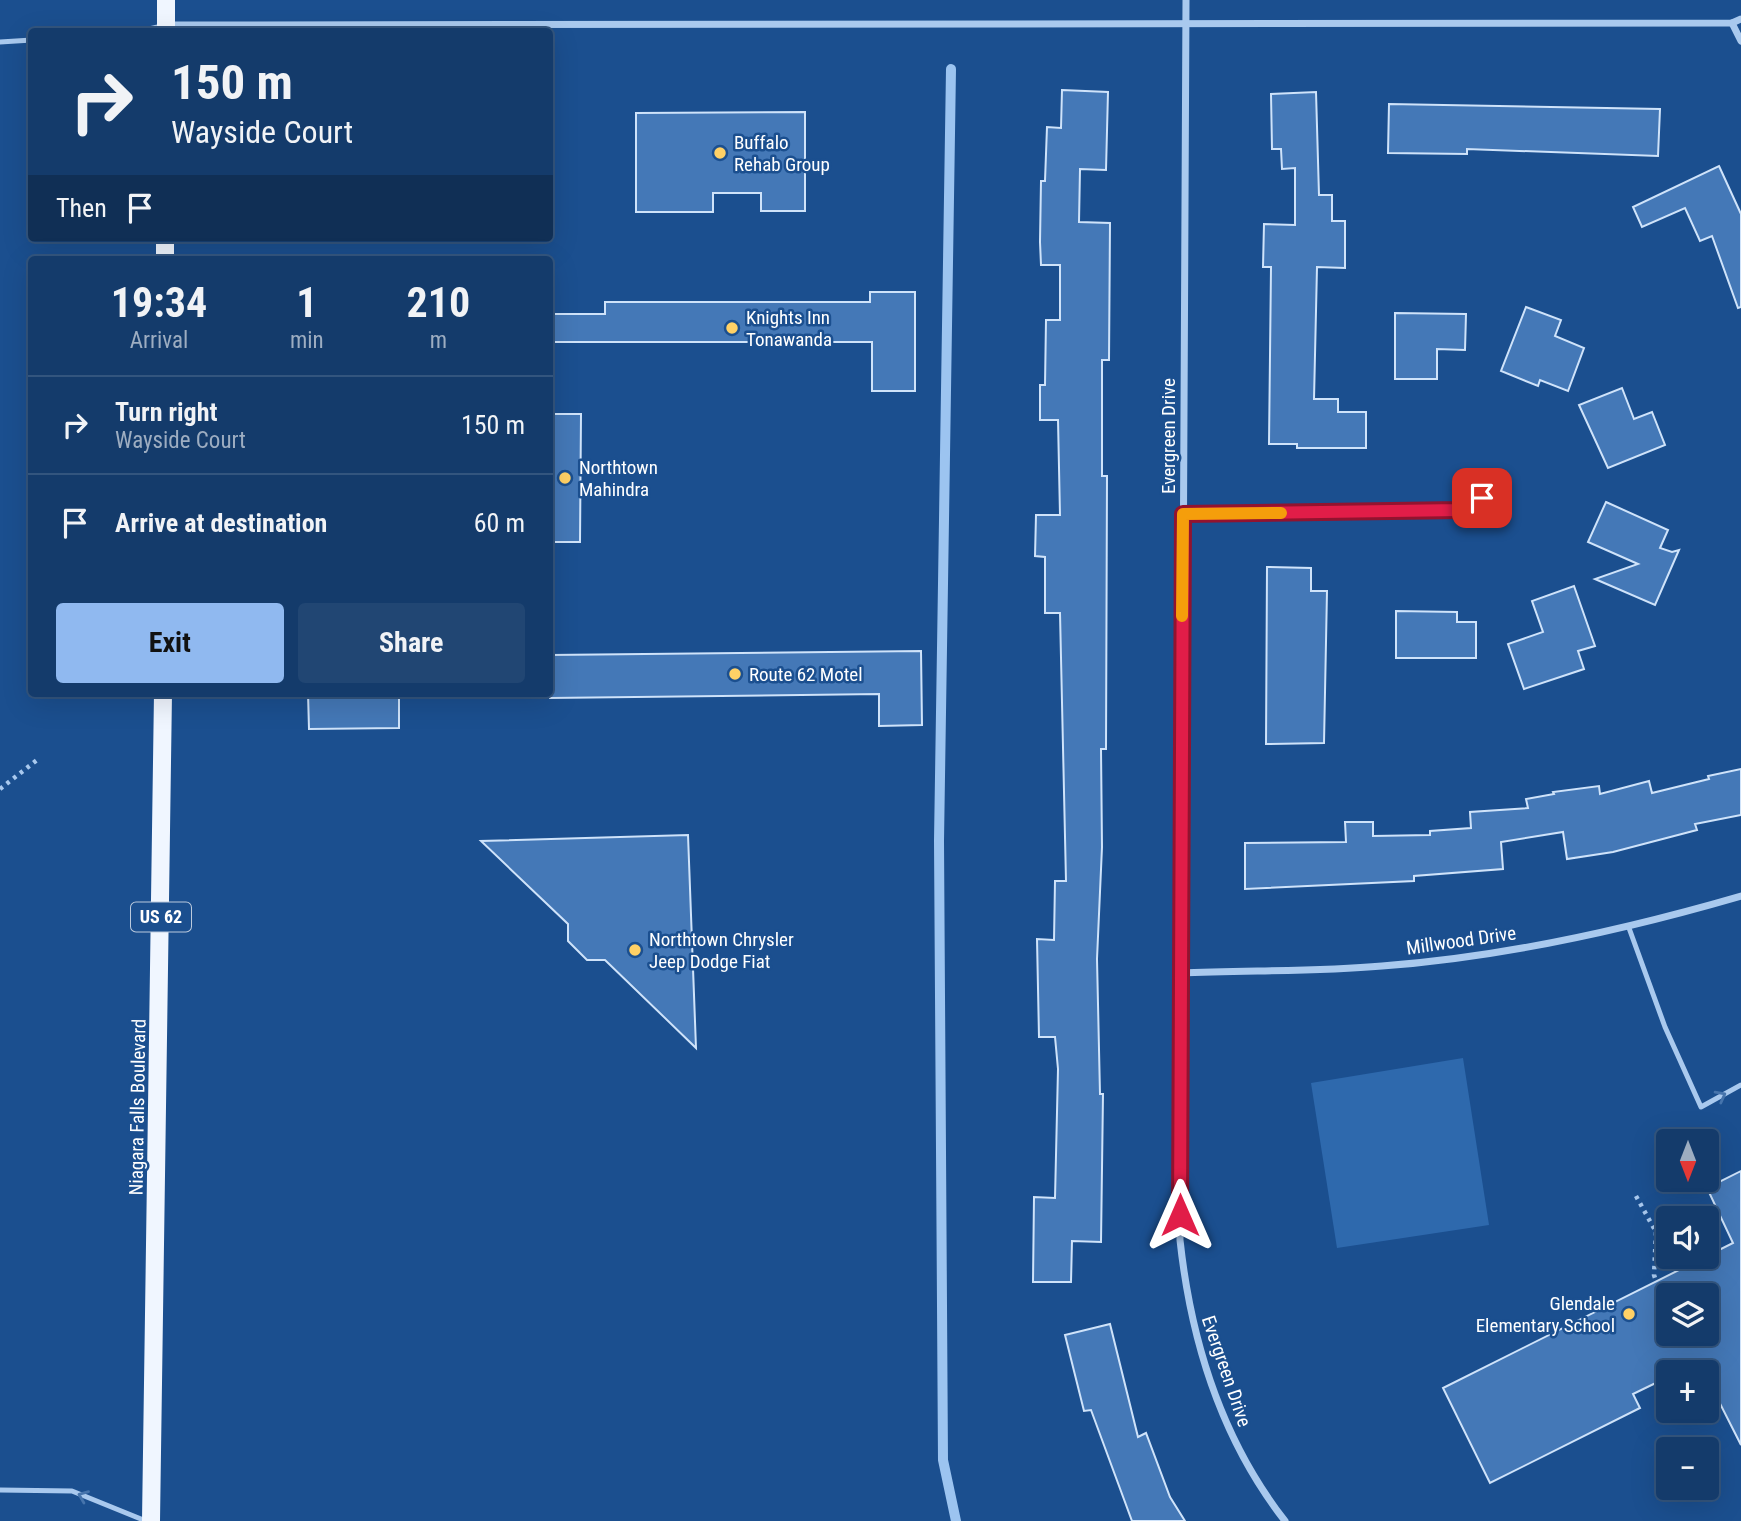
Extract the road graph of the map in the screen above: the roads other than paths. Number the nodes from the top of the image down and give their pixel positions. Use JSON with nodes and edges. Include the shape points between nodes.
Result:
{"nodes":[{"id":1,"x":166,"y":0,"type":"edge"},
{"id":2,"x":1186,"y":0,"type":"edge"},
{"id":3,"x":1741,"y":19,"type":"edge"},
{"id":4,"x":1732,"y":23,"type":"junction"},
{"id":5,"x":1186,"y":24,"type":"junction"},
{"id":6,"x":166,"y":28,"type":"edge"},
{"id":7,"x":28,"y":40,"type":"edge"},
{"id":8,"x":1741,"y":41,"type":"edge"},
{"id":9,"x":0,"y":42,"type":"edge"},
{"id":10,"x":1482,"y":498,"type":"dead end"},
{"id":11,"x":1183,"y":514,"type":"junction"},
{"id":12,"x":163,"y":697,"type":"edge"},
{"id":13,"x":1741,"y":896,"type":"edge"},
{"id":14,"x":1629,"y":928,"type":"junction"},
{"id":15,"x":1180,"y":973,"type":"junction"},
{"id":16,"x":1741,"y":1086,"type":"edge"},
{"id":17,"x":0,"y":1490,"type":"edge"},
{"id":18,"x":149,"y":1521,"type":"edge"},
{"id":19,"x":1285,"y":1521,"type":"edge"}],
"edges":[{"from":1,"to":6,"type":"main road"},
{"from":2,"to":5,"type":"street","name":"Evergreen Drive"},
{"from":3,"to":4,"type":"street"},
{"from":4,"to":5,"type":"street"},
{"from":4,"to":8,"type":"street"},
{"from":5,"to":6,"type":"street"},
{"from":5,"to":11,"type":"street","name":"Evergreen Drive"},
{"from":7,"to":9,"type":"lane"},
{"from":10,"to":11,"type":"street","via":[[1460,510]]},
{"from":11,"to":15,"type":"street","name":"Evergreen Drive"},
{"from":12,"to":18,"type":"main road","name":"Niagara Falls Boulevard","number":"US 62"},
{"from":13,"to":14,"type":"street","name":"Millwood Drive"},
{"from":14,"to":15,"type":"street","name":"Millwood Drive","via":[[1506,951],[1383,966]]},
{"from":14,"to":16,"type":"lane","one_way":true,"via":[[1665,1027],[1701,1107]]},
{"from":15,"to":19,"type":"street","name":"Evergreen Drive","via":[[1180,1240],[1186,1293],[1221,1412],[1242,1456]]},
{"from":18,"to":17,"type":"lane","one_way":true,"via":[[72,1491]]}]}
